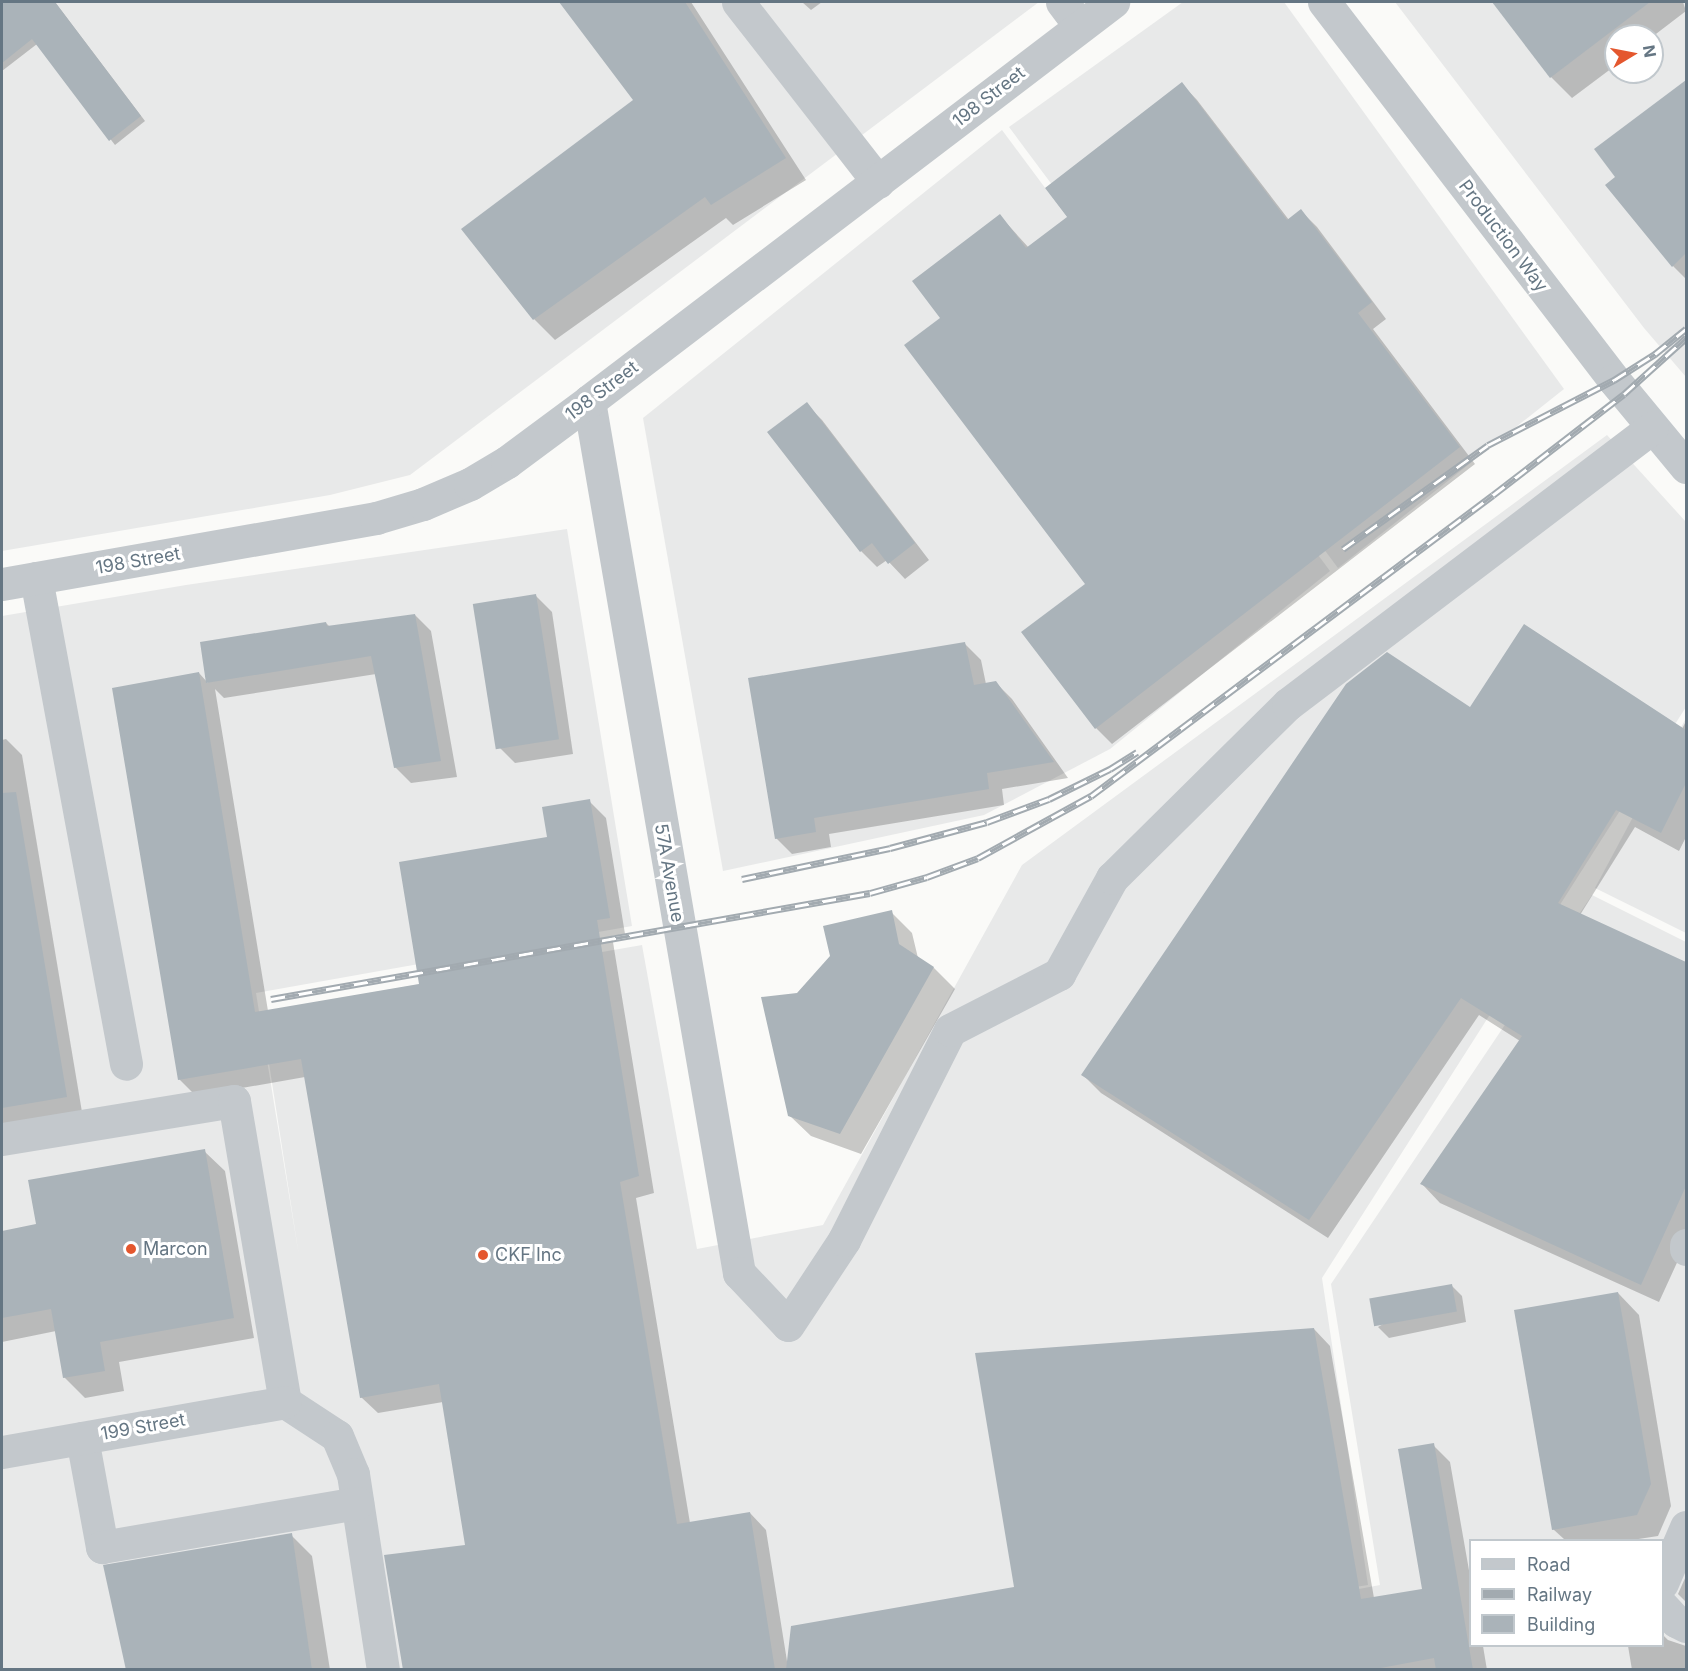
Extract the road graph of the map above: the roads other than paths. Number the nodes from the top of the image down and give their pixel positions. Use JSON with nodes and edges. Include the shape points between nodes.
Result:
{"nodes":[{"id":1,"x":738,"y":2,"type":"edge"},
{"id":2,"x":1113,"y":2,"type":"edge"},
{"id":3,"x":1324,"y":2,"type":"edge"},
{"id":4,"x":1071,"y":14,"type":"edge"},
{"id":5,"x":879,"y":182,"type":"junction"},
{"id":6,"x":589,"y":401,"type":"junction"},
{"id":7,"x":1652,"y":428,"type":"junction"},
{"id":8,"x":1686,"y":467,"type":"edge"},
{"id":9,"x":36,"y":578,"type":"junction"},
{"id":10,"x":2,"y":584,"type":"edge"},
{"id":11,"x":126,"y":1064,"type":"dead end"},
{"id":12,"x":2,"y":1139,"type":"edge"},
{"id":13,"x":1686,"y":1245,"type":"edge"},
{"id":14,"x":1686,"y":1250,"type":"edge"},
{"id":15,"x":285,"y":1402,"type":"junction"},
{"id":16,"x":82,"y":1438,"type":"junction"},
{"id":17,"x":2,"y":1452,"type":"edge"},
{"id":18,"x":357,"y":1503,"type":"junction"},
{"id":19,"x":1686,"y":1527,"type":"edge"},
{"id":20,"x":1664,"y":1578,"type":"edge"},
{"id":21,"x":1664,"y":1608,"type":"edge"},
{"id":22,"x":1686,"y":1626,"type":"edge"},
{"id":23,"x":383,"y":1670,"type":"edge"}],
"edges":[{"from":1,"to":5,"type":"street"},
{"from":2,"to":4,"type":"street","name":"198 Street"},
{"from":3,"to":7,"type":"street","name":"Production Way"},
{"from":4,"to":5,"type":"street","name":"198 Street"},
{"from":5,"to":6,"type":"street","name":"198 Street"},
{"from":6,"to":7,"type":"street","name":"57A Avenue","via":[[739,1273],[788,1324],[844,1240],[950,1030],[1059,974],[1112,878],[1288,704]]},
{"from":6,"to":9,"type":"street","name":"198 Street","via":[[507,462],[470,484],[423,504],[342,525]]},
{"from":7,"to":8,"type":"street","name":"Production Way"},
{"from":9,"to":10,"type":"street","name":"198 Street"},
{"from":9,"to":11,"type":"street"},
{"from":12,"to":15,"type":"street","via":[[234,1101]]},
{"from":13,"to":14,"type":"street"},
{"from":15,"to":16,"type":"street","name":"199 Street"},
{"from":15,"to":18,"type":"street","via":[[337,1436],[353,1474]]},
{"from":16,"to":17,"type":"street","name":"199 Street"},
{"from":16,"to":18,"type":"street","via":[[102,1546]]},
{"from":18,"to":23,"type":"street"},
{"from":19,"to":20,"type":"street"},
{"from":21,"to":22,"type":"street"}]}
